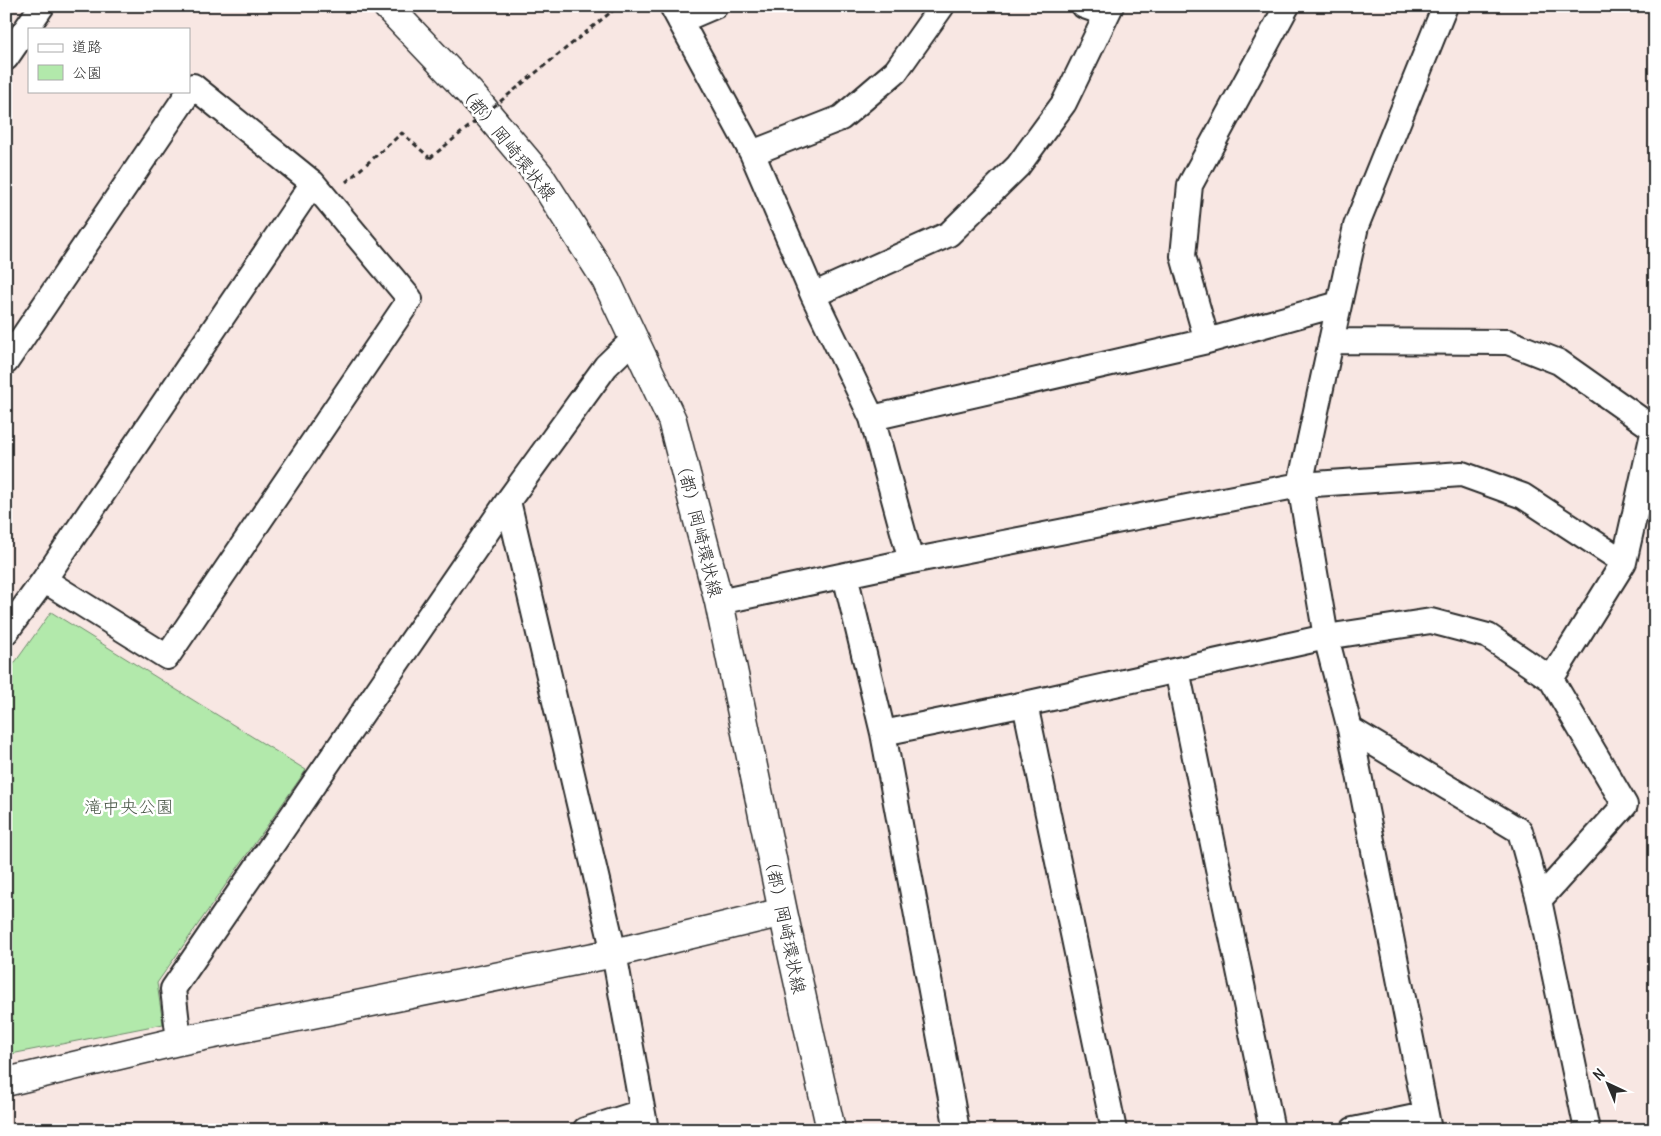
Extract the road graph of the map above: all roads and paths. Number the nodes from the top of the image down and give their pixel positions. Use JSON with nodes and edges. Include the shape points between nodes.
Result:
{"nodes":[{"id":1,"x":42,"y":6,"type":"edge"},
{"id":2,"x":387,"y":6,"type":"edge"},
{"id":3,"x":620,"y":6,"type":"edge"},
{"id":4,"x":715,"y":6,"type":"edge"},
{"id":5,"x":942,"y":6,"type":"edge"},
{"id":6,"x":1084,"y":6,"type":"edge"},
{"id":7,"x":1287,"y":6,"type":"edge"},
{"id":8,"x":1445,"y":6,"type":"edge"},
{"id":9,"x":1109,"y":10,"type":"edge"},
{"id":10,"x":676,"y":14,"type":"edge"},
{"id":11,"x":6,"y":58,"type":"edge"},
{"id":12,"x":190,"y":90,"type":"edge"},
{"id":13,"x":189,"y":92,"type":"edge"},
{"id":14,"x":752,"y":153,"type":"junction"},
{"id":15,"x":320,"y":191,"type":"junction"},
{"id":16,"x":813,"y":295,"type":"junction"},
{"id":17,"x":1339,"y":304,"type":"junction"},
{"id":18,"x":634,"y":339,"type":"junction"},
{"id":19,"x":1207,"y":341,"type":"junction"},
{"id":20,"x":1331,"y":341,"type":"junction"},
{"id":21,"x":6,"y":362,"type":"edge"},
{"id":22,"x":872,"y":418,"type":"junction"},
{"id":23,"x":1300,"y":485,"type":"junction"},
{"id":24,"x":508,"y":501,"type":"junction"},
{"id":25,"x":911,"y":561,"type":"junction"},
{"id":26,"x":1624,"y":562,"type":"junction"},
{"id":27,"x":845,"y":575,"type":"junction"},
{"id":28,"x":44,"y":580,"type":"junction"},
{"id":29,"x":718,"y":602,"type":"junction"},
{"id":30,"x":6,"y":632,"type":"edge"},
{"id":31,"x":1326,"y":637,"type":"junction"},
{"id":32,"x":1177,"y":670,"type":"junction"},
{"id":33,"x":1551,"y":679,"type":"junction"},
{"id":34,"x":1025,"y":704,"type":"junction"},
{"id":35,"x":1350,"y":729,"type":"junction"},
{"id":36,"x":883,"y":733,"type":"junction"},
{"id":37,"x":1539,"y":900,"type":"junction"},
{"id":38,"x":783,"y":912,"type":"junction"},
{"id":39,"x":614,"y":954,"type":"junction"},
{"id":40,"x":179,"y":1042,"type":"junction"},
{"id":41,"x":6,"y":1082,"type":"edge"},
{"id":42,"x":644,"y":1121,"type":"edge"},
{"id":43,"x":1427,"y":1122,"type":"edge"},
{"id":44,"x":585,"y":1130,"type":"edge"},
{"id":45,"x":831,"y":1130,"type":"edge"},
{"id":46,"x":957,"y":1130,"type":"edge"},
{"id":47,"x":1114,"y":1130,"type":"edge"},
{"id":48,"x":1272,"y":1130,"type":"edge"},
{"id":49,"x":1354,"y":1130,"type":"edge"},
{"id":50,"x":1587,"y":1130,"type":"edge"}],
"edges":[{"from":1,"to":11,"type":"street"},
{"from":2,"to":18,"type":"street","name":"（都）岡崎環状線","via":[[470,93],[539,175],[606,280]]},
{"from":3,"to":15,"type":"path","bridge":true,"via":[[430,158],[402,133]]},
{"from":4,"to":10,"type":"street"},
{"from":5,"to":14,"type":"street","via":[[896,71],[841,118]]},
{"from":6,"to":9,"type":"street"},
{"from":7,"to":19,"type":"street","via":[[1190,185],[1183,256]]},
{"from":8,"to":17,"type":"street","via":[[1356,226]]},
{"from":9,"to":16,"type":"street","via":[[1064,103],[1018,166],[949,234]]},
{"from":10,"to":14,"type":"street"},
{"from":12,"to":15,"type":"street","via":[[193,86]]},
{"from":13,"to":21,"type":"street"},
{"from":14,"to":16,"type":"street"},
{"from":15,"to":28,"type":"street"},
{"from":15,"to":28,"type":"street","via":[[410,299],[167,657]]},
{"from":16,"to":22,"type":"street"},
{"from":17,"to":19,"type":"street"},
{"from":17,"to":20,"type":"street"},
{"from":18,"to":24,"type":"street","via":[[606,366]]},
{"from":18,"to":29,"type":"street","name":"（都）岡崎環状線","via":[[672,420]]},
{"from":19,"to":22,"type":"street"},
{"from":20,"to":23,"type":"street"},
{"from":20,"to":26,"type":"street","via":[[1508,342],[1559,362],[1654,429]]},
{"from":22,"to":25,"type":"street"},
{"from":23,"to":25,"type":"street"},
{"from":23,"to":26,"type":"street","via":[[1462,474],[1523,496]]},
{"from":23,"to":31,"type":"street"},
{"from":24,"to":39,"type":"street"},
{"from":24,"to":40,"type":"street","via":[[173,989]]},
{"from":25,"to":27,"type":"street"},
{"from":26,"to":33,"type":"street"},
{"from":27,"to":29,"type":"street"},
{"from":27,"to":36,"type":"street"},
{"from":28,"to":30,"type":"street"},
{"from":29,"to":38,"type":"street","name":"（都）岡崎環状線"},
{"from":31,"to":32,"type":"street"},
{"from":31,"to":33,"type":"street","via":[[1431,621],[1488,636]]},
{"from":31,"to":35,"type":"street"},
{"from":32,"to":34,"type":"street"},
{"from":32,"to":48,"type":"street"},
{"from":33,"to":37,"type":"street","via":[[1625,805]]},
{"from":34,"to":36,"type":"street"},
{"from":34,"to":47,"type":"street"},
{"from":35,"to":37,"type":"street","via":[[1520,831]]},
{"from":35,"to":43,"type":"street"},
{"from":36,"to":46,"type":"street"},
{"from":37,"to":50,"type":"street"},
{"from":38,"to":39,"type":"street"},
{"from":38,"to":45,"type":"street","name":"（都）岡崎環状線"},
{"from":39,"to":40,"type":"street"},
{"from":39,"to":42,"type":"street"},
{"from":40,"to":41,"type":"street"},
{"from":42,"to":44,"type":"street"},
{"from":43,"to":49,"type":"street"}]}
